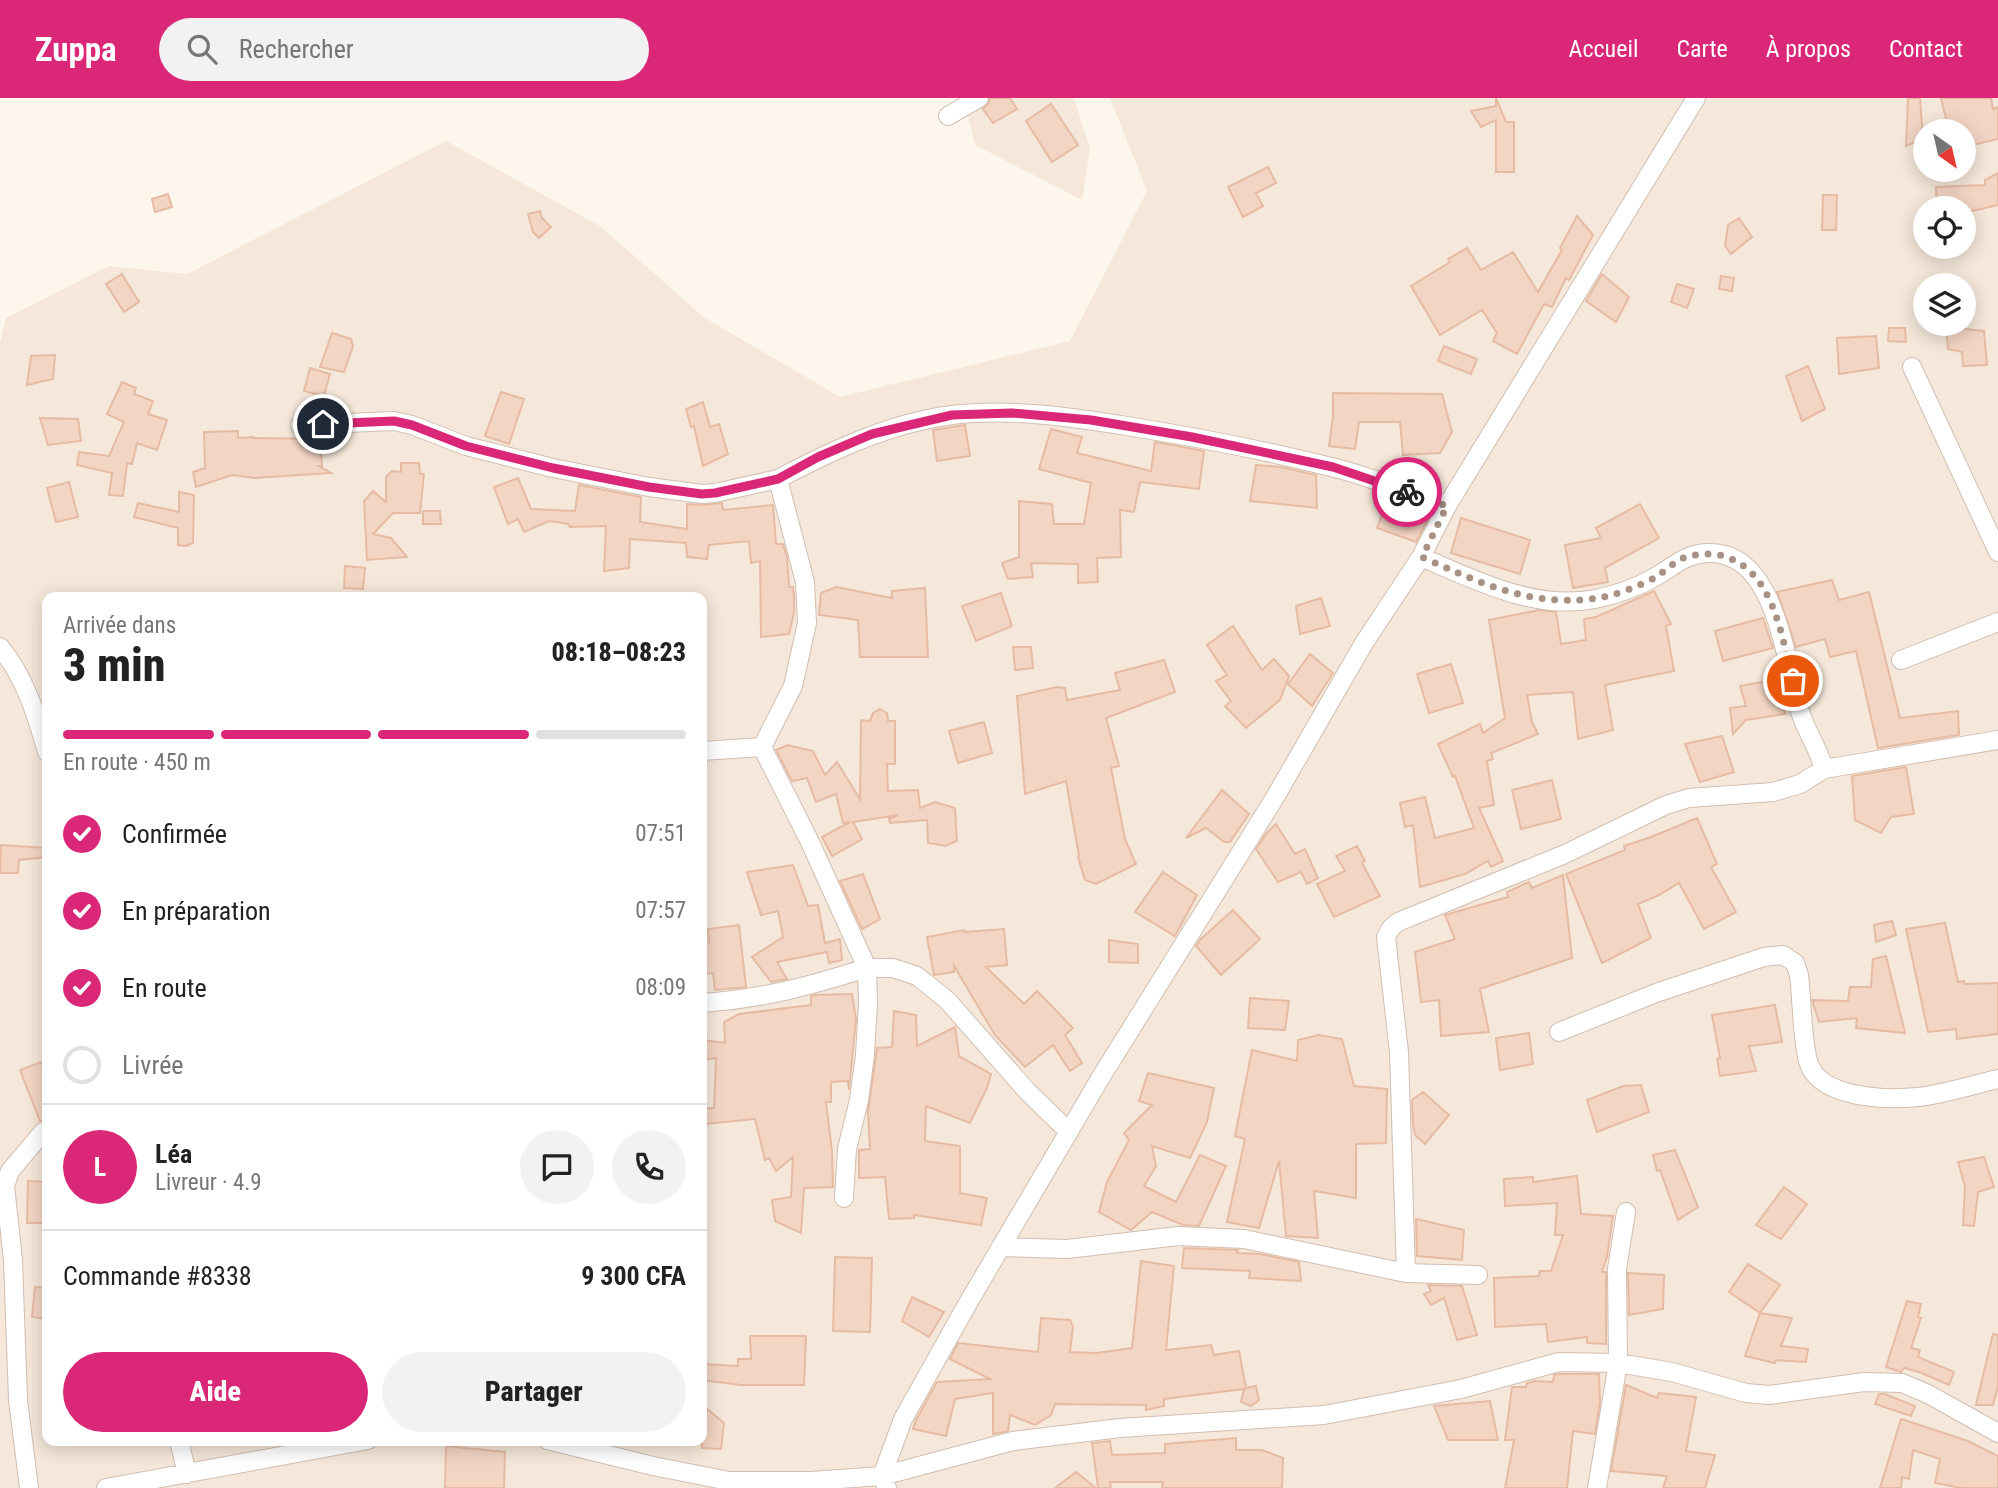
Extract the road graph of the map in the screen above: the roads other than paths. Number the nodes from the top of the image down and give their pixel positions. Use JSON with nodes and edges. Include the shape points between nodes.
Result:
{"nodes":[{"id":1,"x":979,"y":98,"type":"edge"},
{"id":2,"x":1696,"y":98,"type":"edge"},
{"id":3,"x":948,"y":116,"type":"dead end"},
{"id":4,"x":1912,"y":367,"type":"dead end"},
{"id":5,"x":300,"y":425,"type":"dead end"},
{"id":6,"x":778,"y":479,"type":"junction"},
{"id":7,"x":1447,"y":506,"type":"junction"},
{"id":8,"x":1998,"y":552,"type":"edge"},
{"id":9,"x":1422,"y":557,"type":"junction"},
{"id":10,"x":1998,"y":622,"type":"edge"},
{"id":11,"x":0,"y":647,"type":"edge"},
{"id":12,"x":1901,"y":660,"type":"dead end"},
{"id":13,"x":42,"y":734,"type":"edge"},
{"id":14,"x":1998,"y":740,"type":"edge"},
{"id":15,"x":762,"y":747,"type":"junction"},
{"id":16,"x":707,"y":751,"type":"edge"},
{"id":17,"x":1824,"y":769,"type":"junction"},
{"id":18,"x":867,"y":968,"type":"junction"},
{"id":19,"x":707,"y":1003,"type":"edge"},
{"id":20,"x":1559,"y":1032,"type":"dead end"},
{"id":21,"x":1998,"y":1079,"type":"edge"},
{"id":22,"x":1069,"y":1132,"type":"junction"},
{"id":23,"x":42,"y":1133,"type":"edge"},
{"id":24,"x":844,"y":1198,"type":"dead end"},
{"id":25,"x":1626,"y":1212,"type":"dead end"},
{"id":26,"x":1002,"y":1247,"type":"junction"},
{"id":27,"x":1406,"y":1273,"type":"junction"},
{"id":28,"x":1478,"y":1275,"type":"dead end"},
{"id":29,"x":1618,"y":1363,"type":"junction"},
{"id":30,"x":1998,"y":1433,"type":"edge"},
{"id":31,"x":180,"y":1446,"type":"edge"},
{"id":32,"x":336,"y":1446,"type":"edge"},
{"id":33,"x":571,"y":1446,"type":"edge"},
{"id":34,"x":187,"y":1474,"type":"junction"},
{"id":35,"x":884,"y":1482,"type":"edge"},
{"id":36,"x":158,"y":1484,"type":"edge"},
{"id":37,"x":29,"y":1488,"type":"edge"},
{"id":38,"x":106,"y":1488,"type":"edge"},
{"id":39,"x":1597,"y":1488,"type":"edge"}],
"edges":[{"from":1,"to":3,"type":"street"},
{"from":2,"to":7,"type":"street"},
{"from":4,"to":8,"type":"street"},
{"from":5,"to":6,"type":"street","via":[[394,421],[466,446],[553,468],[702,494]]},
{"from":6,"to":7,"type":"street","via":[[872,434],[952,415],[1012,413],[1091,420],[1307,461]]},
{"from":6,"to":15,"type":"street","via":[[805,582],[807,622],[793,686]]},
{"from":7,"to":9,"type":"street"},
{"from":9,"to":17,"type":"street","via":[[1513,593],[1553,601],[1594,599],[1636,586],[1683,558],[1709,553],[1729,557],[1747,567],[1772,603],[1804,720]]},
{"from":9,"to":22,"type":"street","via":[[1364,643],[1274,799]]},
{"from":10,"to":12,"type":"street"},
{"from":11,"to":13,"type":"street","via":[[12,661]]},
{"from":14,"to":17,"type":"street"},
{"from":15,"to":16,"type":"street"},
{"from":15,"to":18,"type":"street"},
{"from":17,"to":27,"type":"street","via":[[1773,792],[1666,805],[1391,928],[1387,937],[1400,1064]]},
{"from":18,"to":19,"type":"street","via":[[794,990]]},
{"from":18,"to":22,"type":"street","via":[[893,968],[917,976],[947,1000]]},
{"from":18,"to":24,"type":"street","via":[[865,1055],[847,1149]]},
{"from":20,"to":21,"type":"street","via":[[1656,993],[1764,957],[1783,955],[1795,963],[1799,975],[1808,1063],[1821,1083],[1839,1091],[1889,1098],[1919,1097]]},
{"from":22,"to":26,"type":"street"},
{"from":23,"to":37,"type":"street","via":[[9,1171],[5,1186],[18,1400]]},
{"from":25,"to":29,"type":"street","via":[[1617,1269]]},
{"from":26,"to":27,"type":"street","via":[[1067,1249],[1178,1236],[1244,1239]]},
{"from":26,"to":35,"type":"street","via":[[903,1419]]},
{"from":27,"to":28,"type":"street"},
{"from":29,"to":30,"type":"street","via":[[1769,1395],[1864,1382],[1902,1383]]},
{"from":29,"to":35,"type":"street","via":[[1559,1362],[1461,1389],[1324,1415],[1013,1441]]},
{"from":29,"to":39,"type":"street"},
{"from":31,"to":34,"type":"street"},
{"from":32,"to":34,"type":"street"},
{"from":33,"to":35,"type":"street","via":[[729,1481]]},
{"from":34,"to":36,"type":"street"},
{"from":36,"to":38,"type":"street"}]}
